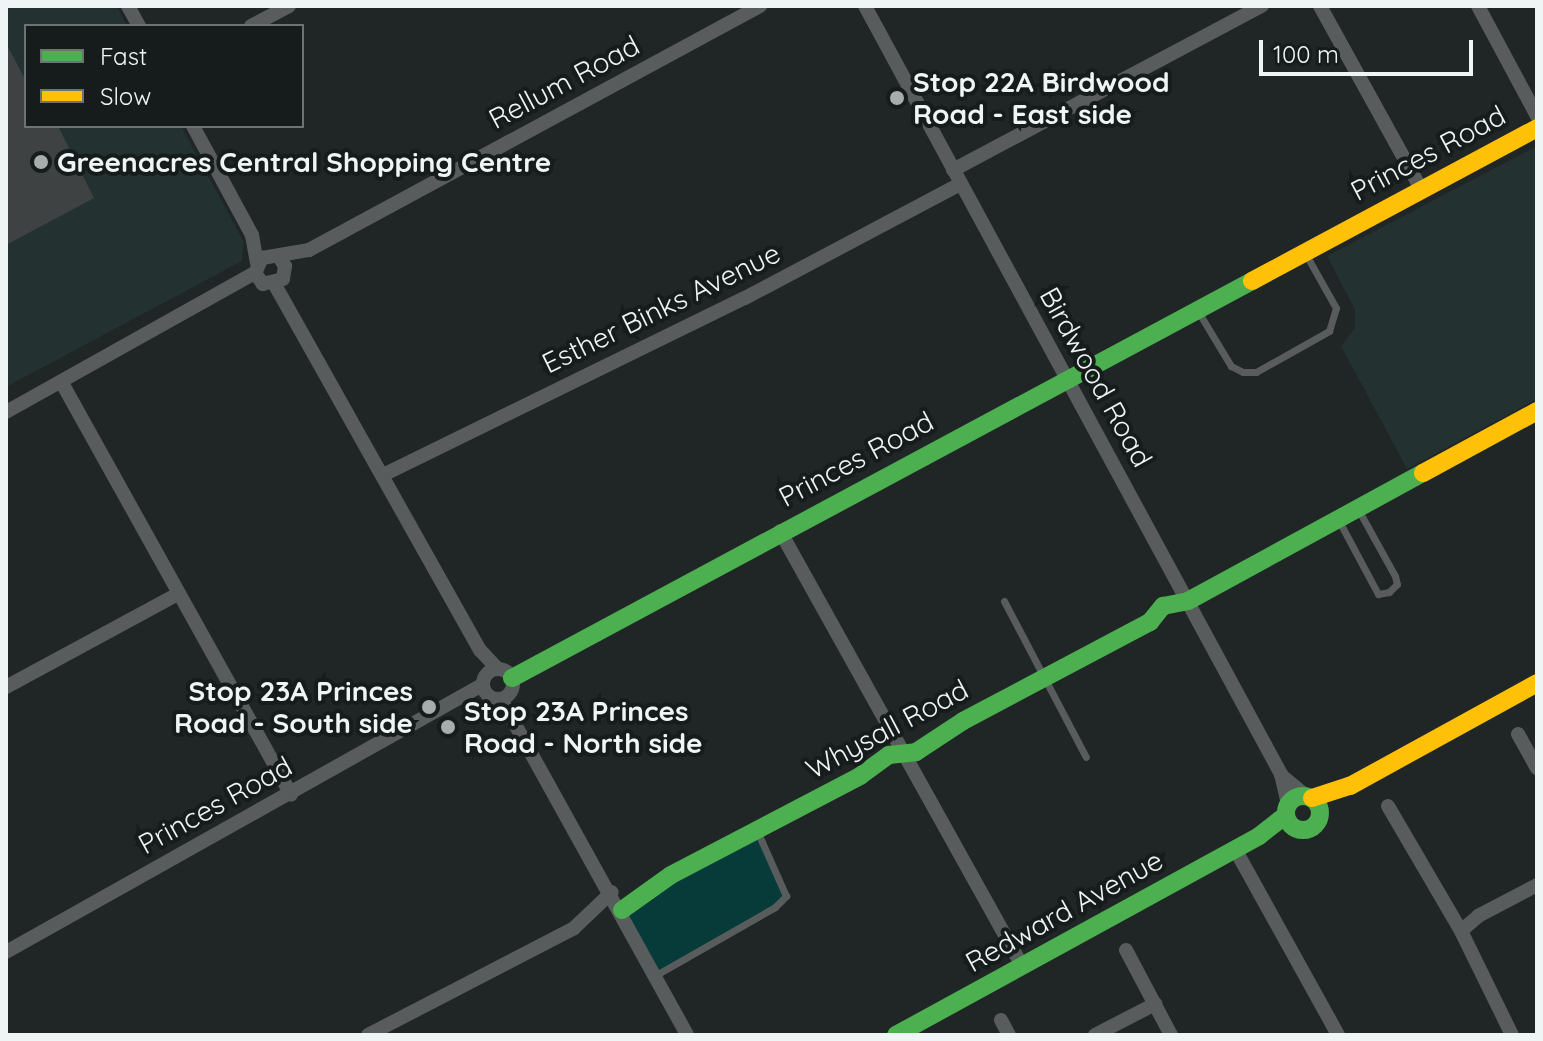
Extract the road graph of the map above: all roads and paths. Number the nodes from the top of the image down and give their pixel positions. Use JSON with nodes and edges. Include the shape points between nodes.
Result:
{"nodes":[{"id":1,"x":128,"y":6,"type":"edge"},
{"id":2,"x":289,"y":6,"type":"edge"},
{"id":3,"x":760,"y":6,"type":"edge"},
{"id":4,"x":865,"y":6,"type":"edge"},
{"id":5,"x":1262,"y":6,"type":"edge"},
{"id":6,"x":1320,"y":6,"type":"edge"},
{"id":7,"x":1482,"y":7,"type":"edge"},
{"id":8,"x":138,"y":24,"type":"edge"},
{"id":9,"x":255,"y":24,"type":"edge"},
{"id":10,"x":1537,"y":116,"type":"edge"},
{"id":11,"x":194,"y":128,"type":"edge"},
{"id":12,"x":1537,"y":128,"type":"edge"},
{"id":13,"x":953,"y":170,"type":"junction"},
{"id":14,"x":960,"y":184,"type":"junction"},
{"id":15,"x":1421,"y":189,"type":"junction"},
{"id":16,"x":252,"y":235,"type":"junction"},
{"id":17,"x":309,"y":250,"type":"junction"},
{"id":18,"x":1304,"y":251,"type":"junction"},
{"id":19,"x":276,"y":256,"type":"junction"},
{"id":20,"x":270,"y":276,"type":"junction"},
{"id":21,"x":1196,"y":309,"type":"junction"},
{"id":22,"x":1067,"y":378,"type":"junction"},
{"id":23,"x":62,"y":383,"type":"junction"},
{"id":24,"x":1537,"y":411,"type":"edge"},
{"id":25,"x":6,"y":412,"type":"edge"},
{"id":26,"x":383,"y":475,"type":"junction"},
{"id":27,"x":1358,"y":509,"type":"junction"},
{"id":28,"x":1338,"y":520,"type":"junction"},
{"id":29,"x":780,"y":531,"type":"junction"},
{"id":30,"x":176,"y":595,"type":"junction"},
{"id":31,"x":1004,"y":601,"type":"dead end"},
{"id":32,"x":1188,"y":601,"type":"junction"},
{"id":33,"x":1045,"y":678,"type":"junction"},
{"id":34,"x":498,"y":683,"type":"junction"},
{"id":35,"x":1537,"y":683,"type":"edge"},
{"id":36,"x":6,"y":687,"type":"edge"},
{"id":37,"x":1518,"y":734,"type":"dead end"},
{"id":38,"x":901,"y":754,"type":"junction"},
{"id":39,"x":1086,"y":757,"type":"dead end"},
{"id":40,"x":1537,"y":768,"type":"edge"},
{"id":41,"x":1281,"y":774,"type":"junction"},
{"id":42,"x":291,"y":795,"type":"junction"},
{"id":43,"x":1313,"y":803,"type":"junction"},
{"id":44,"x":1388,"y":806,"type":"dead end"},
{"id":45,"x":1290,"y":816,"type":"junction"},
{"id":46,"x":757,"y":831,"type":"junction"},
{"id":47,"x":1235,"y":849,"type":"junction"},
{"id":48,"x":1537,"y":885,"type":"edge"},
{"id":49,"x":612,"y":892,"type":"junction"},
{"id":50,"x":622,"y":910,"type":"junction"},
{"id":51,"x":1461,"y":931,"type":"junction"},
{"id":52,"x":1126,"y":950,"type":"dead end"},
{"id":53,"x":6,"y":952,"type":"edge"},
{"id":54,"x":1022,"y":966,"type":"junction"},
{"id":55,"x":656,"y":975,"type":"junction"},
{"id":56,"x":1155,"y":1004,"type":"junction"},
{"id":57,"x":1001,"y":1020,"type":"dead end"},
{"id":58,"x":368,"y":1035,"type":"edge"},
{"id":59,"x":687,"y":1035,"type":"edge"},
{"id":60,"x":896,"y":1035,"type":"edge"},
{"id":61,"x":1009,"y":1035,"type":"edge"},
{"id":62,"x":1095,"y":1035,"type":"edge"},
{"id":63,"x":1171,"y":1035,"type":"edge"},
{"id":64,"x":1338,"y":1035,"type":"edge"},
{"id":65,"x":1512,"y":1035,"type":"edge"}],
"edges":[{"from":1,"to":8,"type":"street"},
{"from":2,"to":9,"type":"street"},
{"from":3,"to":17,"type":"street","name":"Rellum Road"},
{"from":4,"to":13,"type":"street","name":"Birdwood Road"},
{"from":5,"to":13,"type":"street"},
{"from":6,"to":15,"type":"street"},
{"from":7,"to":10,"type":"street"},
{"from":11,"to":16,"type":"street"},
{"from":12,"to":15,"type":"street","name":"Princes Road"},
{"from":13,"to":14,"type":"street","name":"Birdwood Road"},
{"from":14,"to":22,"type":"street","name":"Birdwood Road"},
{"from":14,"to":26,"type":"street","name":"Esther Binks Avenue","via":[[745,298]]},
{"from":15,"to":18,"type":"street","name":"Princes Road"},
{"from":16,"to":19,"type":"street"},
{"from":16,"to":20,"type":"street"},
{"from":17,"to":19,"type":"street","name":"Rellum Road"},
{"from":17,"to":20,"type":"street","name":"Rellum Road"},
{"from":18,"to":21,"type":"street","name":"Princes Road"},
{"from":18,"to":21,"type":"lane","via":[[1336,308],[1336,319],[1329,331],[1256,372],[1231,366]]},
{"from":19,"to":20,"type":"street"},
{"from":19,"to":20,"type":"street","name":"Rellum Road"},
{"from":20,"to":23,"type":"street","via":[[230,291]]},
{"from":20,"to":26,"type":"street"},
{"from":21,"to":22,"type":"street","name":"Princes Road"},
{"from":22,"to":29,"type":"street","name":"Princes Road"},
{"from":22,"to":32,"type":"street","name":"Birdwood Road"},
{"from":23,"to":25,"type":"street"},
{"from":23,"to":30,"type":"street"},
{"from":24,"to":27,"type":"street","name":"Whysall Road"},
{"from":26,"to":34,"type":"street"},
{"from":27,"to":28,"type":"street","name":"Whysall Road"},
{"from":27,"to":28,"type":"lane","via":[[1395,576],[1397,584],[1389,592],[1378,594]]},
{"from":28,"to":32,"type":"street","name":"Whysall Road"},
{"from":29,"to":34,"type":"street","name":"Princes Road"},
{"from":29,"to":38,"type":"street"},
{"from":30,"to":36,"type":"street"},
{"from":30,"to":42,"type":"street"},
{"from":31,"to":33,"type":"lane"},
{"from":32,"to":33,"type":"street","name":"Whysall Road","via":[[1163,606],[1150,622]]},
{"from":32,"to":41,"type":"street","name":"Birdwood Road"},
{"from":33,"to":38,"type":"street","name":"Whysall Road","via":[[916,752]]},
{"from":33,"to":39,"type":"lane"},
{"from":34,"to":42,"type":"street","name":"Princes Road"},
{"from":34,"to":49,"type":"street"},
{"from":35,"to":43,"type":"street"},
{"from":37,"to":40,"type":"street"},
{"from":38,"to":46,"type":"street","name":"Whysall Road","via":[[889,755]]},
{"from":38,"to":54,"type":"street"},
{"from":41,"to":43,"type":"street","name":"Birdwood Road"},
{"from":41,"to":45,"type":"street","name":"Birdwood Road"},
{"from":42,"to":53,"type":"street","name":"Princes Road"},
{"from":43,"to":45,"type":"street"},
{"from":43,"to":45,"type":"street","via":[[1311,828]]},
{"from":44,"to":51,"type":"street"},
{"from":45,"to":47,"type":"street","name":"Redward Avenue"},
{"from":46,"to":50,"type":"street","name":"Whysall Road","via":[[671,875]]},
{"from":46,"to":55,"type":"lane","via":[[786,896]]},
{"from":47,"to":54,"type":"street","name":"Redward Avenue"},
{"from":47,"to":64,"type":"street"},
{"from":48,"to":51,"type":"street","via":[[1478,916]]},
{"from":49,"to":50,"type":"street"},
{"from":49,"to":58,"type":"street","via":[[574,928]]},
{"from":50,"to":55,"type":"street"},
{"from":51,"to":65,"type":"street"},
{"from":52,"to":56,"type":"street"},
{"from":54,"to":60,"type":"street","name":"Redward Avenue"},
{"from":55,"to":59,"type":"street"},
{"from":56,"to":62,"type":"street"},
{"from":56,"to":63,"type":"street"},
{"from":57,"to":61,"type":"street"}]}
